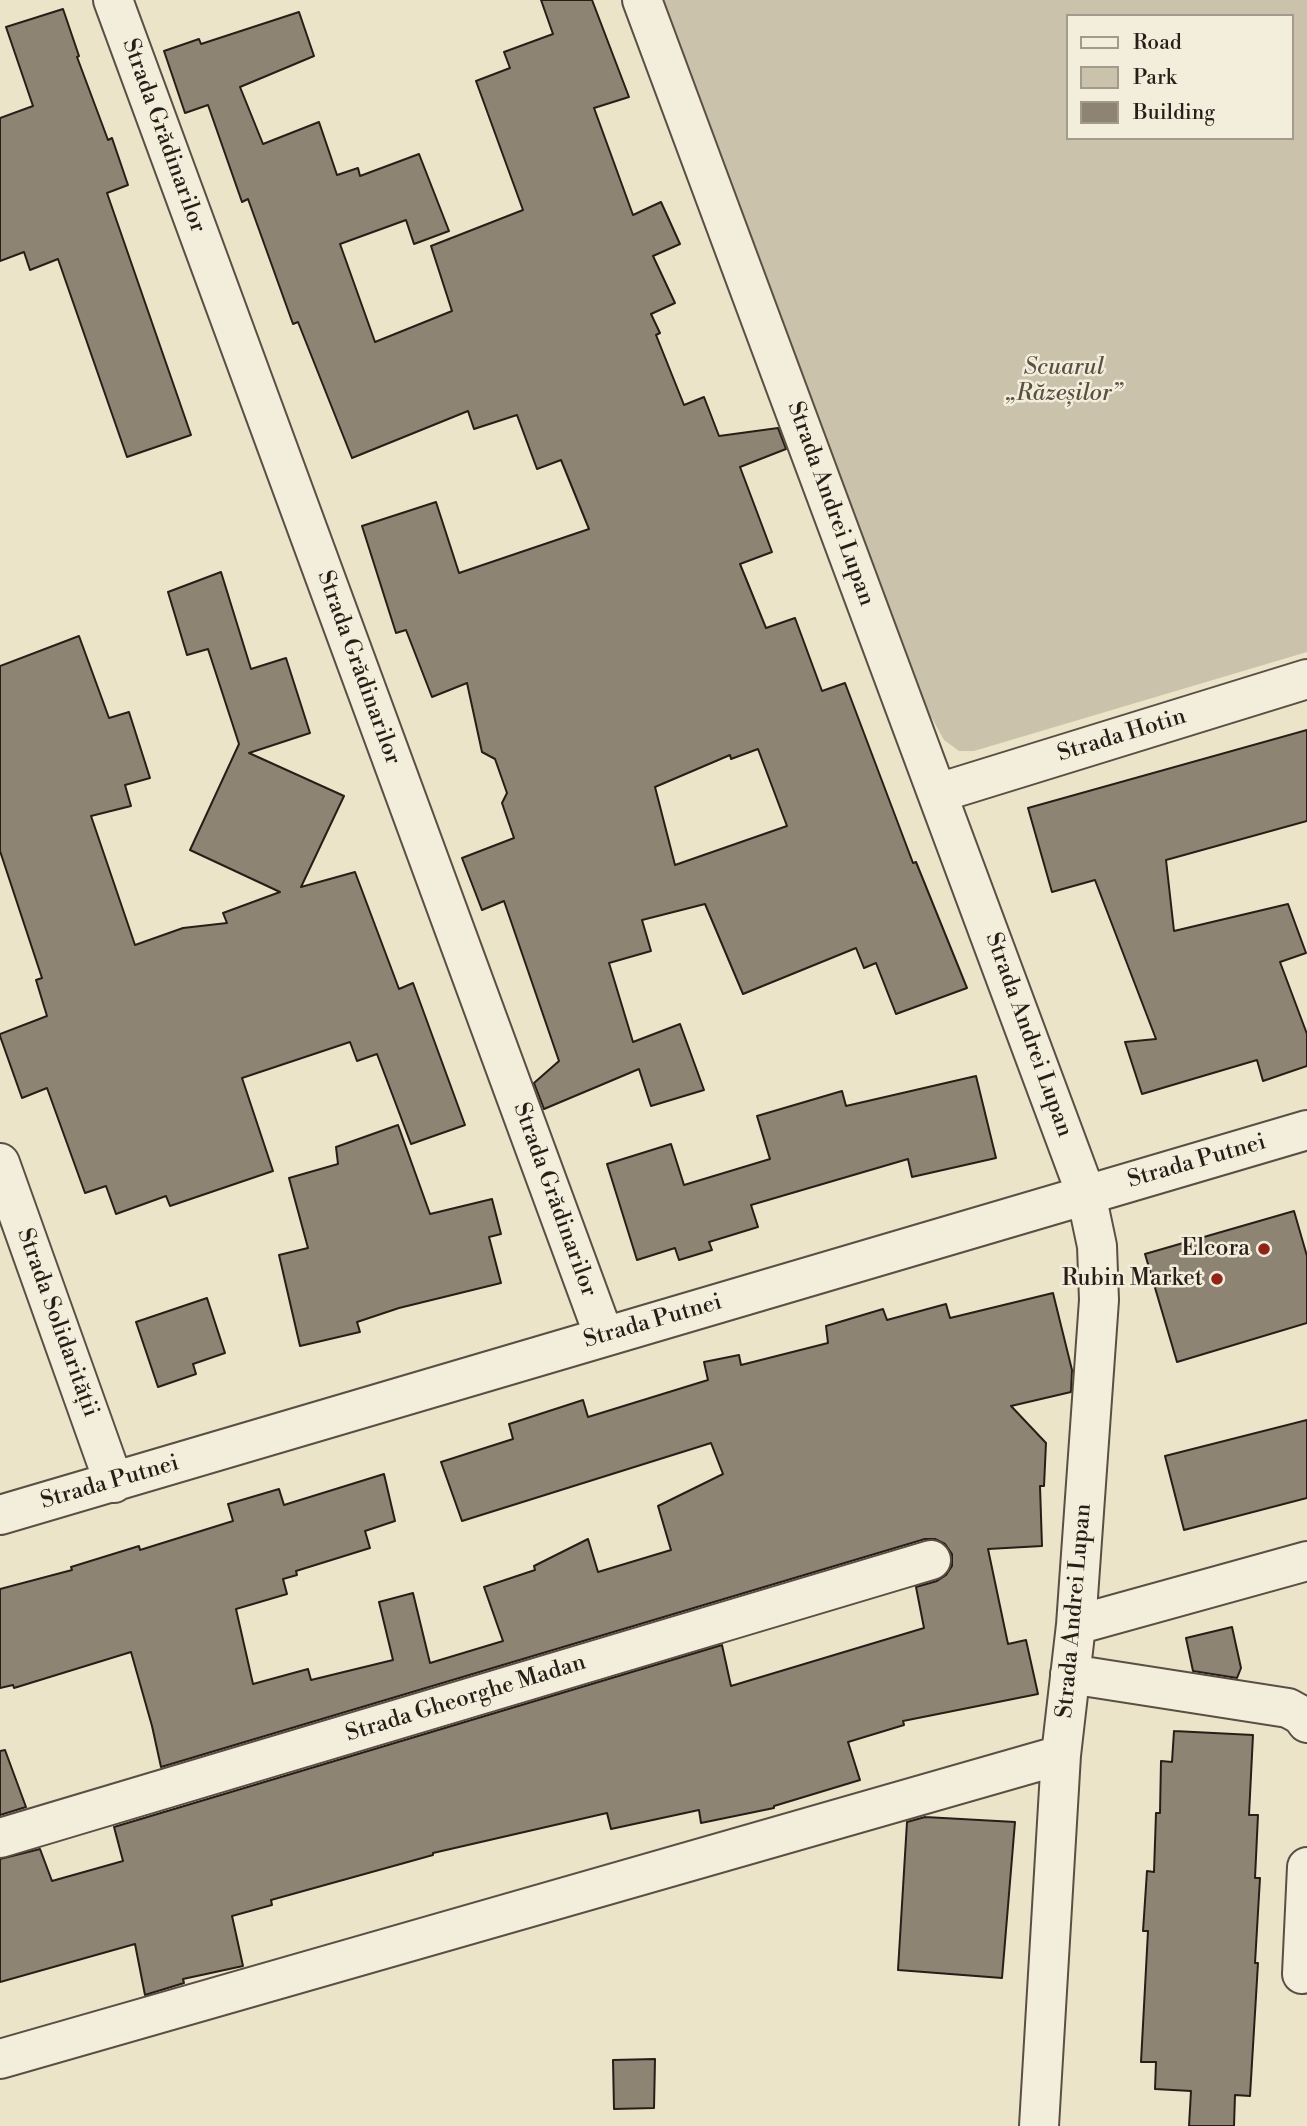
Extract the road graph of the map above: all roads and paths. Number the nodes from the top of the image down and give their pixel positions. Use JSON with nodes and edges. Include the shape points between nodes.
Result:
{"nodes":[{"id":1,"x":113,"y":0,"type":"edge"},
{"id":2,"x":642,"y":0,"type":"edge"},
{"id":3,"x":1307,"y":679,"type":"edge"},
{"id":4,"x":938,"y":793,"type":"junction"},
{"id":5,"x":1307,"y":1129,"type":"edge"},
{"id":6,"x":0,"y":1163,"type":"edge"},
{"id":7,"x":1086,"y":1194,"type":"junction"},
{"id":8,"x":604,"y":1336,"type":"junction"},
{"id":9,"x":114,"y":1483,"type":"junction"},
{"id":10,"x":0,"y":1515,"type":"edge"},
{"id":11,"x":932,"y":1560,"type":"dead end"},
{"id":12,"x":1307,"y":1561,"type":"edge"},
{"id":13,"x":1076,"y":1625,"type":"junction"},
{"id":14,"x":1070,"y":1674,"type":"junction"},
{"id":15,"x":1307,"y":1724,"type":"edge"},
{"id":16,"x":1061,"y":1755,"type":"junction"},
{"id":17,"x":0,"y":1838,"type":"edge"},
{"id":18,"x":1307,"y":1867,"type":"edge"},
{"id":19,"x":1303,"y":1974,"type":"dead end"},
{"id":20,"x":0,"y":2059,"type":"edge"},
{"id":21,"x":1040,"y":2126,"type":"edge"}],
"edges":[{"from":1,"to":8,"type":"street","name":"Strada Grădinarilor"},
{"from":2,"to":4,"type":"street","name":"Strada Andrei Lupan"},
{"from":3,"to":4,"type":"street","name":"Strada Hotin"},
{"from":4,"to":7,"type":"street","name":"Strada Andrei Lupan"},
{"from":5,"to":7,"type":"street","name":"Strada Putnei"},
{"from":6,"to":9,"type":"street","name":"Strada Solidarității"},
{"from":7,"to":8,"type":"street","name":"Strada Putnei"},
{"from":7,"to":13,"type":"street","name":"Strada Andrei Lupan","via":[[1097,1246],[1099,1300]]},
{"from":8,"to":9,"type":"street","name":"Strada Putnei"},
{"from":9,"to":10,"type":"street","name":"Strada Putnei"},
{"from":11,"to":17,"type":"street","name":"Strada Gheorghe Madan"},
{"from":12,"to":13,"type":"street"},
{"from":13,"to":14,"type":"street","name":"Strada Andrei Lupan"},
{"from":14,"to":15,"type":"street","via":[[1288,1708]]},
{"from":14,"to":16,"type":"street","name":"Strada Andrei Lupan"},
{"from":16,"to":20,"type":"street"},
{"from":16,"to":21,"type":"street","name":"Strada Andrei Lupan"},
{"from":18,"to":19,"type":"street"}]}
